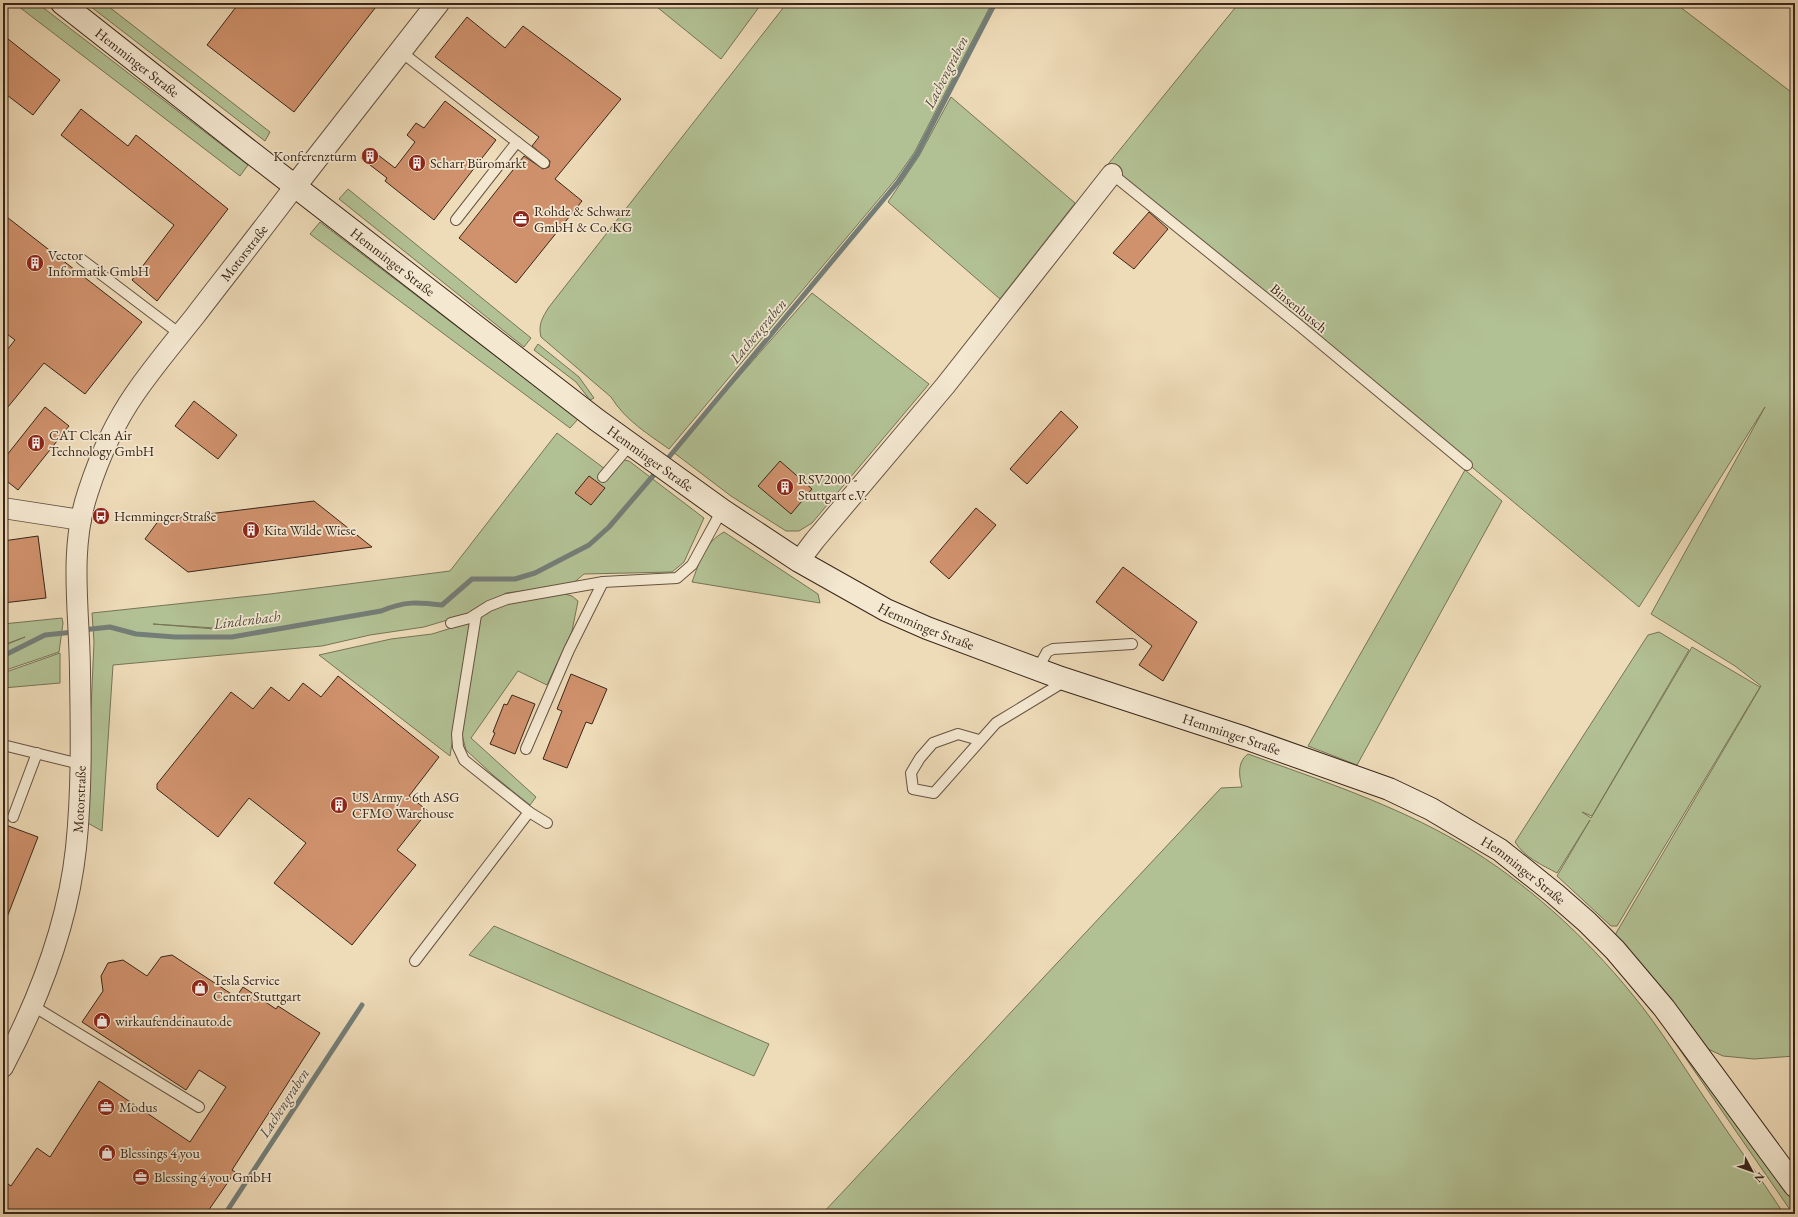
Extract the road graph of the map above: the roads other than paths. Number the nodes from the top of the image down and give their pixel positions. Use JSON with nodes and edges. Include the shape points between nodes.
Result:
{"nodes":[{"id":1,"x":62,"y":3,"type":"edge"},
{"id":2,"x":438,"y":3,"type":"edge"},
{"id":3,"x":400,"y":52,"type":"junction"},
{"id":4,"x":517,"y":142,"type":"junction"},
{"id":5,"x":544,"y":163,"type":"dead end"},
{"id":6,"x":1112,"y":174,"type":"joint"},
{"id":7,"x":295,"y":186,"type":"junction"},
{"id":8,"x":456,"y":220,"type":"dead end"},
{"id":9,"x":82,"y":258,"type":"dead end"},
{"id":10,"x":180,"y":334,"type":"junction"},
{"id":11,"x":637,"y":449,"type":"junction"},
{"id":12,"x":1466,"y":466,"type":"dead end"},
{"id":13,"x":603,"y":477,"type":"dead end"},
{"id":14,"x":3,"y":508,"type":"edge"},
{"id":15,"x":722,"y":510,"type":"junction"},
{"id":16,"x":81,"y":520,"type":"junction"},
{"id":17,"x":799,"y":562,"type":"junction"},
{"id":18,"x":602,"y":582,"type":"junction"},
{"id":19,"x":476,"y":615,"type":"junction"},
{"id":20,"x":452,"y":623,"type":"dead end"},
{"id":21,"x":1132,"y":644,"type":"dead end"},
{"id":22,"x":1037,"y":670,"type":"junction"},
{"id":23,"x":1061,"y":678,"type":"junction"},
{"id":24,"x":979,"y":740,"type":"junction"},
{"id":25,"x":3,"y":745,"type":"edge"},
{"id":26,"x":526,"y":749,"type":"dead end"},
{"id":27,"x":37,"y":753,"type":"junction"},
{"id":28,"x":80,"y":764,"type":"junction"},
{"id":29,"x":529,"y":812,"type":"junction"},
{"id":30,"x":13,"y":817,"type":"dead end"},
{"id":31,"x":547,"y":824,"type":"dead end"},
{"id":32,"x":415,"y":960,"type":"dead end"},
{"id":33,"x":33,"y":1006,"type":"junction"},
{"id":34,"x":3,"y":1067,"type":"edge"},
{"id":35,"x":199,"y":1107,"type":"dead end"},
{"id":36,"x":1795,"y":1186,"type":"edge"}],
"edges":[{"from":1,"to":7,"type":"main road","name":"Hemminger Straße"},
{"from":2,"to":3,"type":"main road","name":"Motorstraße"},
{"from":3,"to":4,"type":"lane"},
{"from":3,"to":7,"type":"main road","name":"Motorstraße"},
{"from":4,"to":5,"type":"lane"},
{"from":4,"to":8,"type":"lane"},
{"from":6,"to":12,"type":"lane","name":"Binsenbusch","via":[[1300,326]]},
{"from":6,"to":17,"type":"street","via":[[945,386]]},
{"from":7,"to":10,"type":"street","name":"Motorstraße"},
{"from":7,"to":11,"type":"main road","name":"Hemminger Straße"},
{"from":9,"to":10,"type":"lane"},
{"from":10,"to":16,"type":"street","name":"Motorstraße","via":[[135,393],[118,423],[90,486]]},
{"from":11,"to":13,"type":"lane"},
{"from":11,"to":15,"type":"main road","name":"Hemminger Straße"},
{"from":14,"to":16,"type":"street"},
{"from":15,"to":17,"type":"main road","name":"Hemminger Straße"},
{"from":15,"to":18,"type":"lane","via":[[692,565],[677,578]]},
{"from":16,"to":28,"type":"street","name":"Motorstraße","via":[[77,557]]},
{"from":17,"to":22,"type":"main road","name":"Hemminger Straße","via":[[886,610]]},
{"from":18,"to":19,"type":"lane","via":[[507,599],[489,606]]},
{"from":18,"to":26,"type":"lane"},
{"from":19,"to":20,"type":"lane"},
{"from":19,"to":29,"type":"lane","via":[[457,734],[458,746],[464,760]]},
{"from":21,"to":22,"type":"lane","via":[[1053,650],[1047,652]]},
{"from":22,"to":23,"type":"main road","name":"Hemminger Straße"},
{"from":23,"to":24,"type":"lane","via":[[1057,686],[996,723]]},
{"from":23,"to":36,"type":"main road","name":"Hemminger Straße","via":[[1245,738],[1389,789],[1431,809],[1500,850],[1576,912],[1615,950],[1664,1008]]},
{"from":24,"to":24,"type":"lane","via":[[934,793],[913,788],[911,773],[933,743],[958,734]]},
{"from":25,"to":27,"type":"lane"},
{"from":27,"to":28,"type":"lane"},
{"from":27,"to":30,"type":"lane"},
{"from":28,"to":33,"type":"street","name":"Motorstraße","via":[[76,849],[65,906]]},
{"from":29,"to":31,"type":"lane"},
{"from":29,"to":32,"type":"lane"},
{"from":33,"to":34,"type":"street","name":"Motorstraße"},
{"from":33,"to":35,"type":"lane"}]}
